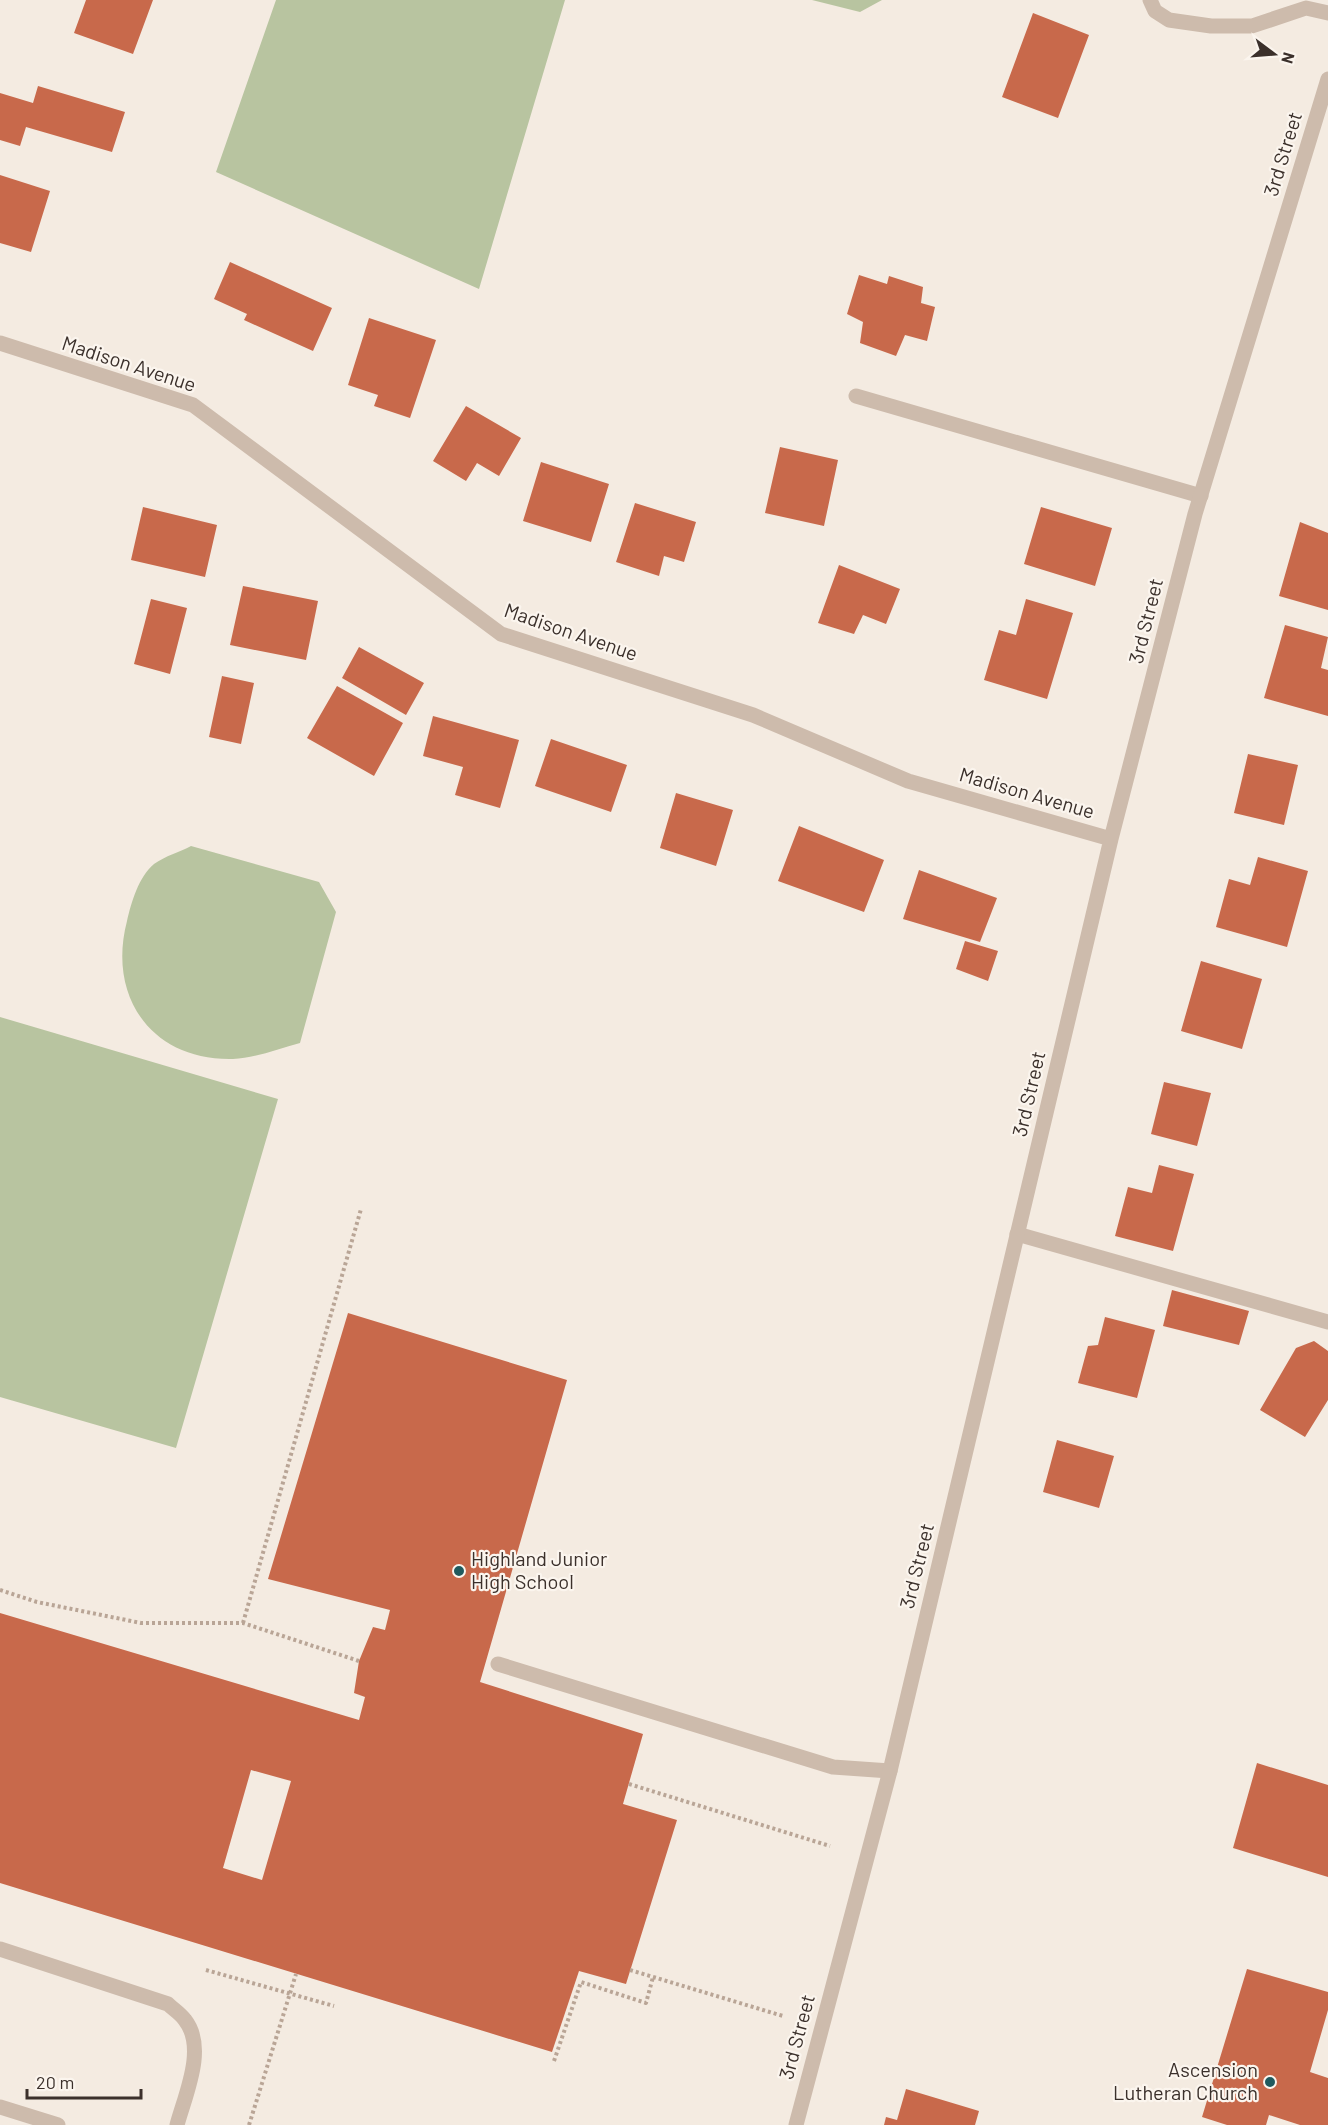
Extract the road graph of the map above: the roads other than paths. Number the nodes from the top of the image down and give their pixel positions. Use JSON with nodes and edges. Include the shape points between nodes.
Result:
{"nodes":[{"id":1,"x":1150,"y":0,"type":"edge"},
{"id":2,"x":1303,"y":4,"type":"edge"},
{"id":3,"x":1328,"y":13,"type":"edge"},
{"id":4,"x":1328,"y":79,"type":"edge"},
{"id":5,"x":0,"y":343,"type":"edge"},
{"id":6,"x":856,"y":396,"type":"dead end"},
{"id":7,"x":1202,"y":496,"type":"junction"},
{"id":8,"x":1111,"y":839,"type":"junction"},
{"id":9,"x":1017,"y":1234,"type":"junction"},
{"id":10,"x":1328,"y":1322,"type":"edge"},
{"id":11,"x":498,"y":1664,"type":"dead end"},
{"id":12,"x":890,"y":1771,"type":"junction"},
{"id":13,"x":0,"y":1950,"type":"edge"},
{"id":14,"x":0,"y":2107,"type":"edge"},
{"id":15,"x":58,"y":2125,"type":"edge"},
{"id":16,"x":177,"y":2125,"type":"edge"},
{"id":17,"x":796,"y":2125,"type":"edge"}],
"edges":[{"from":1,"to":2,"type":"street","via":[[1155,11],[1169,20],[1211,26],[1252,26]]},
{"from":2,"to":3,"type":"street"},
{"from":4,"to":7,"type":"street","name":"3rd Street"},
{"from":5,"to":8,"type":"street","name":"Madison Avenue","via":[[194,405],[501,634],[753,715],[908,781]]},
{"from":6,"to":7,"type":"street"},
{"from":7,"to":8,"type":"street","name":"3rd Street"},
{"from":8,"to":9,"type":"street","name":"3rd Street"},
{"from":9,"to":10,"type":"street"},
{"from":9,"to":12,"type":"street","name":"3rd Street"},
{"from":11,"to":12,"type":"street","via":[[833,1767]]},
{"from":12,"to":17,"type":"street","name":"3rd Street"},
{"from":13,"to":16,"type":"street","via":[[159,2000],[186,2021],[194,2045],[193,2070]]},
{"from":14,"to":15,"type":"street"}]}
